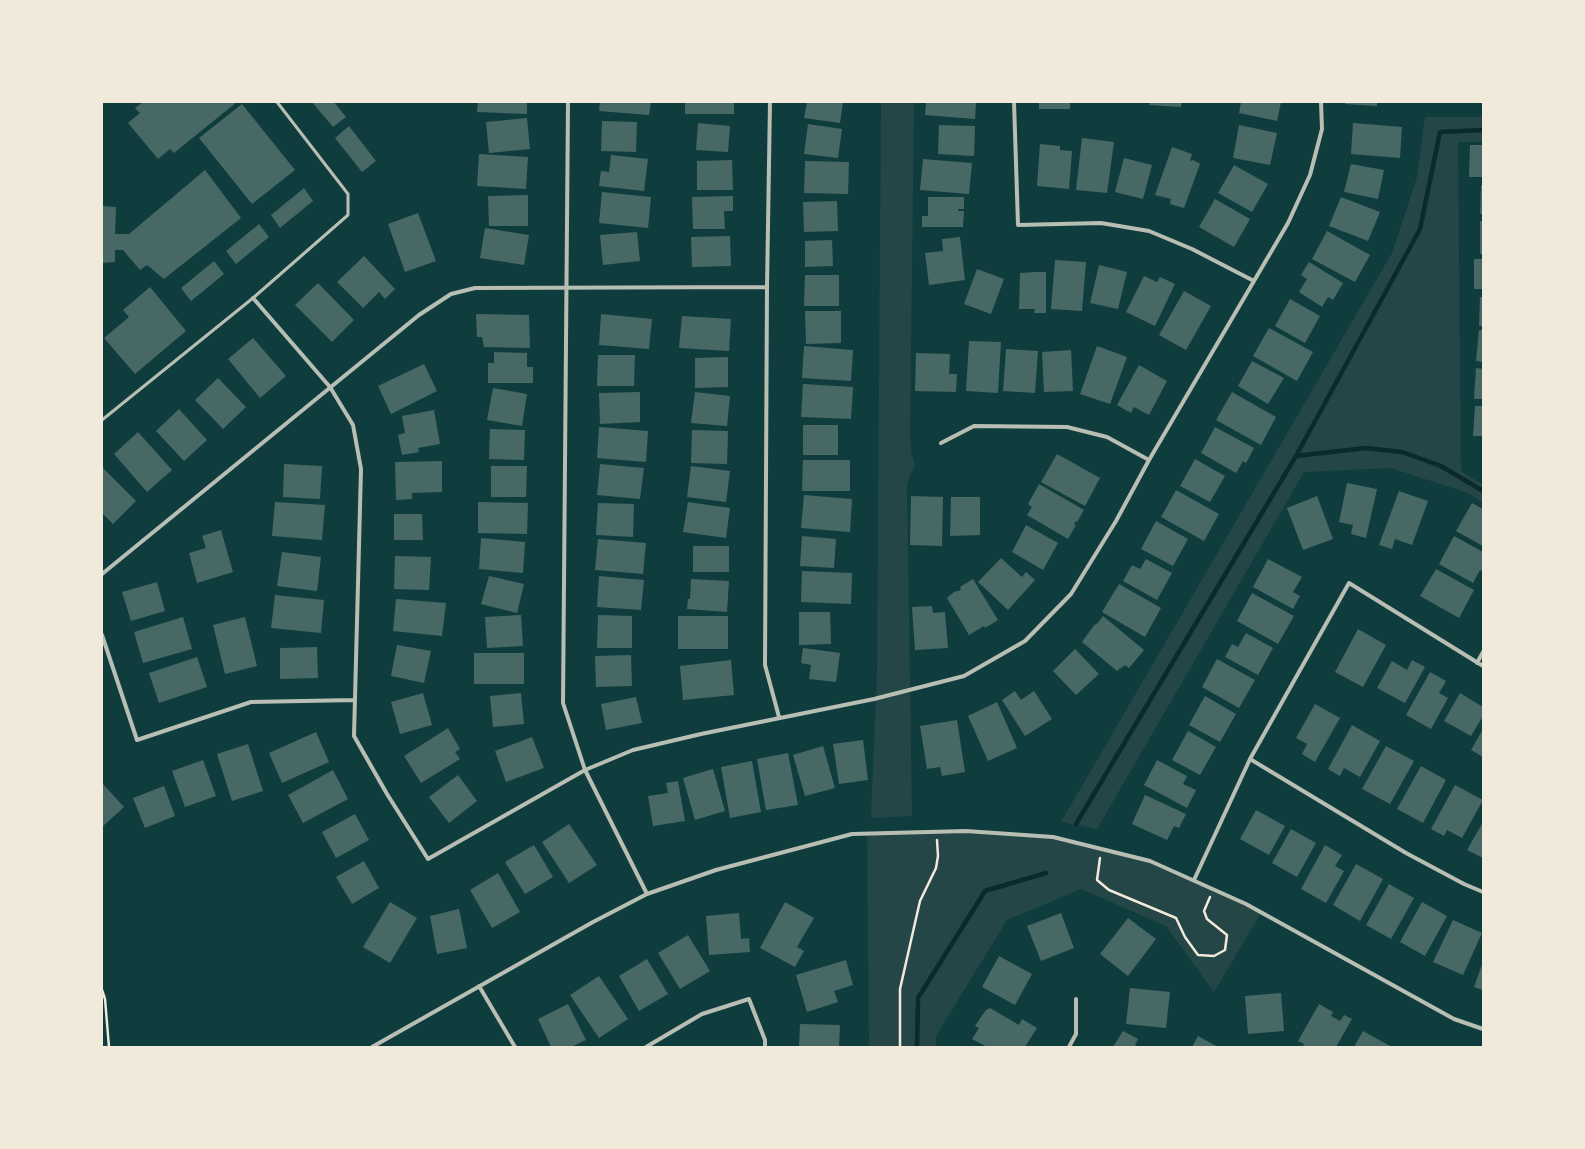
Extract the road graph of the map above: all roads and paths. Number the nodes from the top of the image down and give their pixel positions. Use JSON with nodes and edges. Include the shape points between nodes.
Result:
{"nodes":[{"id":1,"x":278,"y":102,"type":"edge"},
{"id":2,"x":568,"y":102,"type":"edge"},
{"id":3,"x":770,"y":102,"type":"edge"},
{"id":4,"x":1014,"y":102,"type":"edge"},
{"id":5,"x":1321,"y":102,"type":"edge"},
{"id":6,"x":1254,"y":280,"type":"junction"},
{"id":7,"x":566,"y":286,"type":"junction"},
{"id":8,"x":767,"y":287,"type":"junction"},
{"id":9,"x":253,"y":298,"type":"junction"},
{"id":10,"x":330,"y":388,"type":"junction"},
{"id":11,"x":102,"y":420,"type":"edge"},
{"id":12,"x":941,"y":443,"type":"dead end"},
{"id":13,"x":1149,"y":460,"type":"junction"},
{"id":14,"x":102,"y":574,"type":"edge"},
{"id":15,"x":102,"y":635,"type":"edge"},
{"id":16,"x":1483,"y":652,"type":"edge"},
{"id":17,"x":1477,"y":663,"type":"junction"},
{"id":18,"x":1483,"y":666,"type":"edge"},
{"id":19,"x":355,"y":700,"type":"junction"},
{"id":20,"x":779,"y":717,"type":"junction"},
{"id":21,"x":1250,"y":759,"type":"junction"},
{"id":22,"x":585,"y":770,"type":"junction"},
{"id":23,"x":936,"y":832,"type":"junction"},
{"id":24,"x":1102,"y":849,"type":"junction"},
{"id":25,"x":1194,"y":880,"type":"junction"},
{"id":26,"x":1214,"y":890,"type":"junction"},
{"id":27,"x":1483,"y":892,"type":"edge"},
{"id":28,"x":647,"y":894,"type":"junction"},
{"id":29,"x":479,"y":986,"type":"junction"},
{"id":30,"x":102,"y":990,"type":"edge"},
{"id":31,"x":1076,"y":999,"type":"dead end"},
{"id":32,"x":1483,"y":1029,"type":"edge"},
{"id":33,"x":109,"y":1047,"type":"edge"},
{"id":34,"x":372,"y":1047,"type":"edge"},
{"id":35,"x":515,"y":1047,"type":"edge"},
{"id":36,"x":646,"y":1047,"type":"edge"},
{"id":37,"x":765,"y":1047,"type":"edge"},
{"id":38,"x":900,"y":1047,"type":"edge"},
{"id":39,"x":1069,"y":1047,"type":"edge"}],
"edges":[{"from":1,"to":9,"type":"lane","via":[[348,194],[348,215]]},
{"from":2,"to":7,"type":"street"},
{"from":3,"to":8,"type":"street"},
{"from":4,"to":6,"type":"street","via":[[1018,225],[1101,223],[1149,230]]},
{"from":5,"to":6,"type":"street","via":[[1322,128],[1310,175],[1288,223]]},
{"from":6,"to":13,"type":"street"},
{"from":7,"to":8,"type":"street"},
{"from":7,"to":10,"type":"street","via":[[475,288],[451,294],[419,315]]},
{"from":7,"to":22,"type":"street","via":[[563,703]]},
{"from":8,"to":20,"type":"street","via":[[765,665]]},
{"from":9,"to":10,"type":"street"},
{"from":9,"to":11,"type":"lane"},
{"from":10,"to":14,"type":"street"},
{"from":10,"to":19,"type":"street","via":[[353,425],[361,470]]},
{"from":12,"to":13,"type":"street","via":[[974,426],[1067,427],[1107,437]]},
{"from":13,"to":20,"type":"street","via":[[1116,521],[1070,594],[1025,641],[964,676],[874,699]]},
{"from":15,"to":19,"type":"street","via":[[137,740],[251,702]]},
{"from":16,"to":17,"type":"street"},
{"from":17,"to":18,"type":"street"},
{"from":17,"to":21,"type":"street","via":[[1349,583]]},
{"from":19,"to":22,"type":"street","via":[[354,736],[428,859]]},
{"from":20,"to":22,"type":"street","via":[[633,750]]},
{"from":21,"to":25,"type":"street"},
{"from":21,"to":27,"type":"street","via":[[1406,853]]},
{"from":22,"to":28,"type":"street"},
{"from":23,"to":24,"type":"street","via":[[966,831],[1053,837]]},
{"from":23,"to":28,"type":"street","via":[[852,834],[716,870]]},
{"from":23,"to":38,"type":"path","via":[[936,868],[920,901],[900,989]]},
{"from":24,"to":25,"type":"street","via":[[1150,861]]},
{"from":24,"to":26,"type":"path","via":[[1097,880],[1109,890],[1176,918],[1198,955],[1214,956],[1226,950],[1227,935],[1207,919],[1204,911]]},
{"from":25,"to":26,"type":"street"},
{"from":26,"to":32,"type":"street","via":[[1246,904],[1454,1019]]},
{"from":28,"to":29,"type":"street"},
{"from":29,"to":34,"type":"street"},
{"from":29,"to":35,"type":"street"},
{"from":30,"to":33,"type":"path"},
{"from":31,"to":39,"type":"street","via":[[1076,1034]]},
{"from":36,"to":37,"type":"street","via":[[702,1014],[749,999],[765,1040]]}]}
